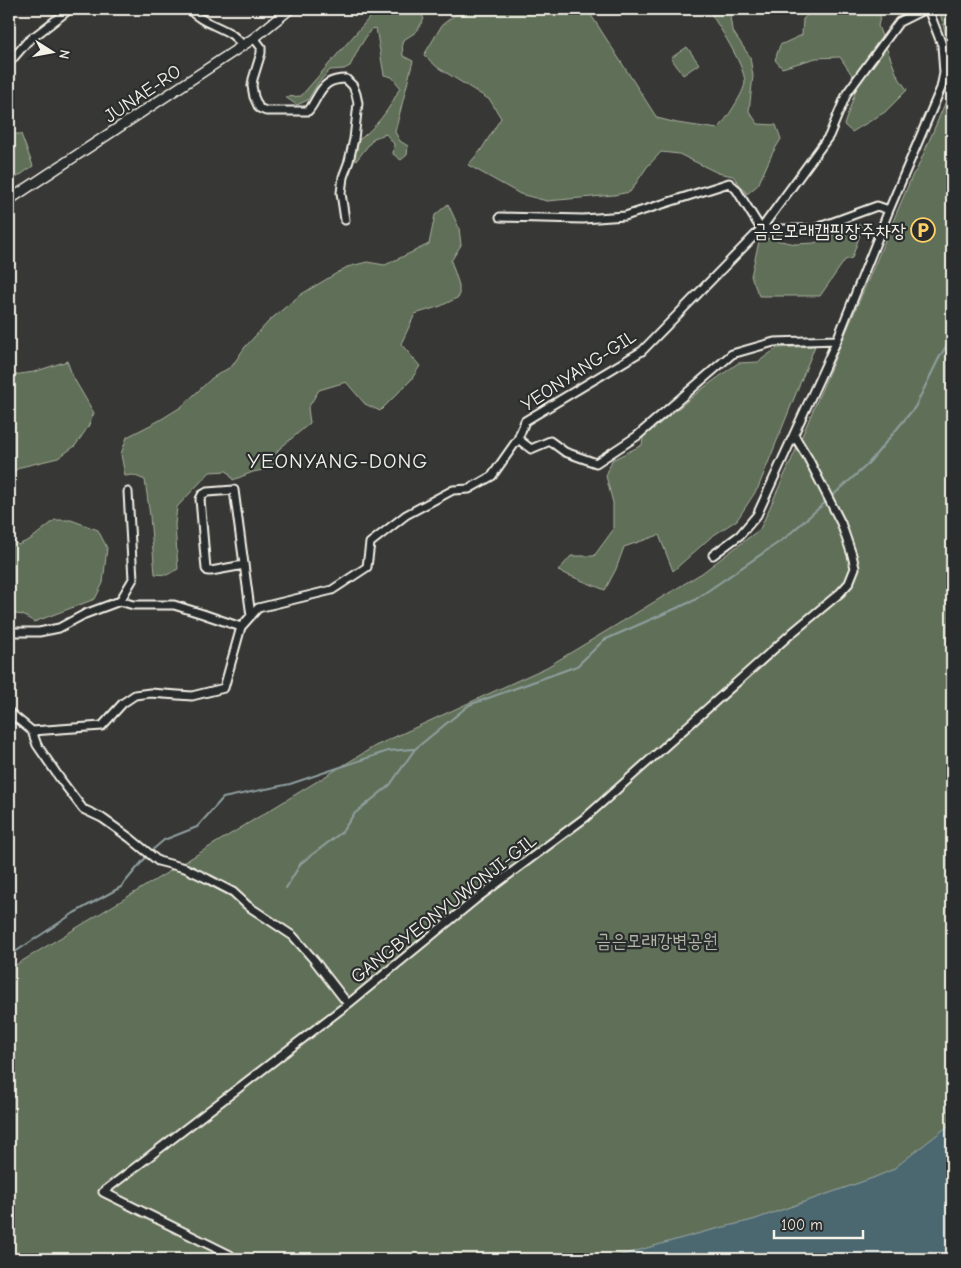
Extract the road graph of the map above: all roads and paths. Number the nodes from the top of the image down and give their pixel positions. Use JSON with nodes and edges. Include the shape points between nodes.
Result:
{"nodes":[{"id":1,"x":189,"y":9,"type":"edge"},
{"id":2,"x":290,"y":9,"type":"edge"},
{"id":3,"x":926,"y":9,"type":"edge"},
{"id":4,"x":66,"y":10,"type":"edge"},
{"id":5,"x":254,"y":38,"type":"junction"},
{"id":6,"x":243,"y":45,"type":"junction"},
{"id":7,"x":9,"y":63,"type":"edge"},
{"id":8,"x":9,"y":200,"type":"edge"},
{"id":9,"x":889,"y":210,"type":"junction"},
{"id":10,"x":500,"y":217,"type":"dead end"},
{"id":11,"x":345,"y":220,"type":"dead end"},
{"id":12,"x":761,"y":229,"type":"junction"},
{"id":13,"x":837,"y":340,"type":"junction"},
{"id":14,"x":794,"y":435,"type":"junction"},
{"id":15,"x":518,"y":439,"type":"junction"},
{"id":16,"x":128,"y":492,"type":"dead end"},
{"id":17,"x":713,"y":555,"type":"dead end"},
{"id":18,"x":244,"y":565,"type":"junction"},
{"id":19,"x":120,"y":601,"type":"junction"},
{"id":20,"x":251,"y":616,"type":"junction"},
{"id":21,"x":241,"y":627,"type":"junction"},
{"id":22,"x":10,"y":632,"type":"dead end"},
{"id":23,"x":9,"y":712,"type":"edge"},
{"id":24,"x":32,"y":731,"type":"junction"},
{"id":25,"x":348,"y":1004,"type":"junction"},
{"id":26,"x":230,"y":1255,"type":"dead end"}],
"edges":[{"from":1,"to":6,"type":"street","via":[[207,23],[232,34]]},
{"from":2,"to":5,"type":"main road","name":"JUNAE-RO"},
{"from":3,"to":9,"type":"street","via":[[942,45],[944,73],[941,88]]},
{"from":3,"to":12,"type":"street","name":"YEONYANG-GIL","via":[[899,22],[847,94],[829,136]]},
{"from":4,"to":7,"type":"street","via":[[27,42]]},
{"from":5,"to":6,"type":"main road","name":"JUNAE-RO"},
{"from":5,"to":11,"type":"street","via":[[261,53],[252,86],[259,108],[266,111],[308,111],[331,80],[346,79],[353,86],[358,103],[354,140],[341,193]]},
{"from":6,"to":8,"type":"main road","name":"JUNAE-RO"},
{"from":9,"to":12,"type":"street","via":[[877,206],[814,229]]},
{"from":9,"to":13,"type":"street"},
{"from":10,"to":12,"type":"street","via":[[583,219],[625,216],[729,183]]},
{"from":12,"to":15,"type":"street","name":"YEONYANG-GIL","via":[[642,351],[525,422]]},
{"from":13,"to":14,"type":"street"},
{"from":13,"to":15,"type":"street","via":[[774,342],[732,354],[637,436],[596,463],[565,452],[550,441],[531,449]]},
{"from":14,"to":17,"type":"street","via":[[757,515],[740,535]]},
{"from":14,"to":25,"type":"street","name":"GANGBYEONYUWONJI-GIL","via":[[841,523],[855,568],[849,583],[586,817],[476,899]]},
{"from":15,"to":20,"type":"street","name":"YEONYANG-GIL","via":[[492,476],[469,489],[453,490],[406,515],[370,543],[367,567],[358,574],[332,590],[258,608]]},
{"from":16,"to":19,"type":"street","via":[[133,579]]},
{"from":18,"to":18,"type":"street","via":[[234,490],[207,492],[200,499],[206,569],[211,571]]},
{"from":18,"to":20,"type":"street"},
{"from":19,"to":21,"type":"street","via":[[133,605],[174,606]]},
{"from":19,"to":22,"type":"street","via":[[59,628]]},
{"from":20,"to":21,"type":"street","name":"YEONYANG-GIL"},
{"from":21,"to":24,"type":"street","name":"YEONYANG-GIL","via":[[224,688],[192,696],[136,695],[123,703],[102,726]]},
{"from":23,"to":24,"type":"street"},
{"from":24,"to":25,"type":"street","via":[[37,745],[83,809],[102,818],[158,861],[185,868],[233,892],[293,936]]},
{"from":25,"to":26,"type":"street","name":"GANGBYEONYUWONJI-GIL","via":[[103,1192]]}]}
